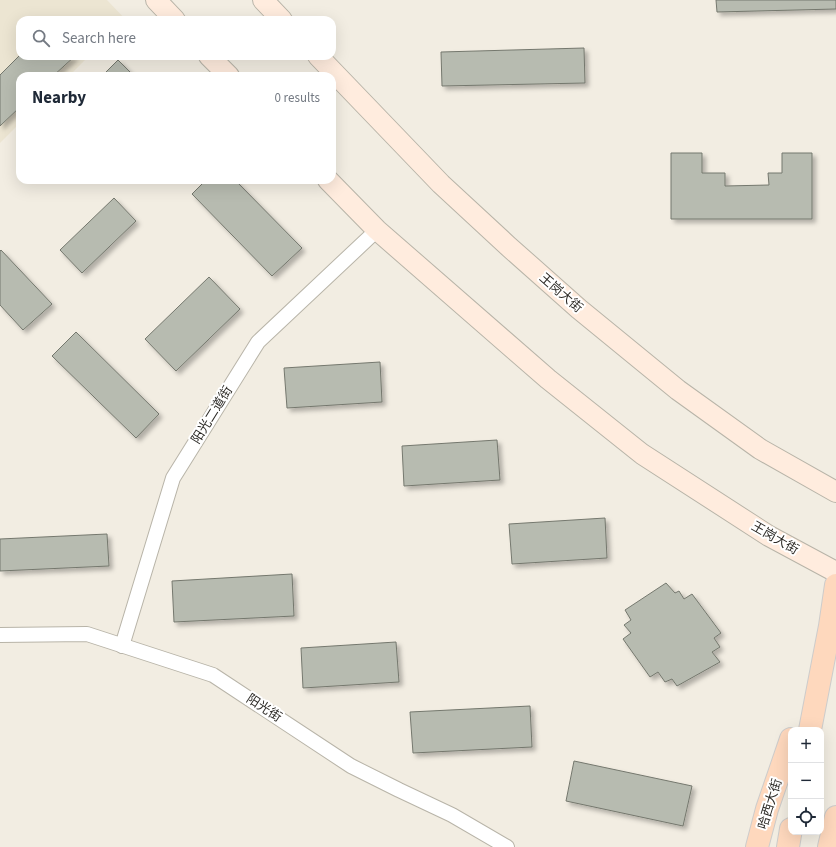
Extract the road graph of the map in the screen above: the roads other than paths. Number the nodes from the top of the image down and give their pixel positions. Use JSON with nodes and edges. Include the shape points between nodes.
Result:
{"nodes":[{"id":1,"x":156,"y":0,"type":"edge"},
{"id":2,"x":263,"y":0,"type":"edge"},
{"id":3,"x":171,"y":16,"type":"edge"},
{"id":4,"x":278,"y":16,"type":"edge"},
{"id":5,"x":213,"y":60,"type":"edge"},
{"id":6,"x":322,"y":60,"type":"edge"},
{"id":7,"x":224,"y":72,"type":"edge"},
{"id":8,"x":333,"y":72,"type":"edge"},
{"id":9,"x":336,"y":75,"type":"edge"},
{"id":10,"x":332,"y":184,"type":"edge"},
{"id":11,"x":377,"y":230,"type":"junction"},
{"id":12,"x":836,"y":492,"type":"edge"},
{"id":13,"x":836,"y":572,"type":"edge"},
{"id":14,"x":836,"y":585,"type":"edge"},
{"id":15,"x":830,"y":626,"type":"junction"},
{"id":16,"x":0,"y":635,"type":"edge"},
{"id":17,"x":122,"y":646,"type":"junction"},
{"id":18,"x":795,"y":727,"type":"edge"},
{"id":19,"x":811,"y":727,"type":"edge"},
{"id":20,"x":788,"y":748,"type":"edge"},
{"id":21,"x":836,"y":817,"type":"edge"},
{"id":22,"x":790,"y":835,"type":"edge"},
{"id":23,"x":507,"y":847,"type":"edge"},
{"id":24,"x":757,"y":847,"type":"edge"},
{"id":25,"x":788,"y":847,"type":"edge"},
{"id":26,"x":829,"y":847,"type":"edge"}],
"edges":[{"from":1,"to":3,"type":"main road"},
{"from":2,"to":4,"type":"main road"},
{"from":5,"to":7,"type":"main road"},
{"from":6,"to":8,"type":"main road","name":"王岗大街"},
{"from":9,"to":12,"type":"main road","name":"王岗大街","via":[[441,184],[579,309],[678,390],[722,422],[760,449]]},
{"from":10,"to":11,"type":"main road","name":"王岗大街"},
{"from":11,"to":13,"type":"main road","name":"王岗大街","via":[[548,379],[642,454],[769,536]]},
{"from":11,"to":17,"type":"street","name":"阳光二道街","via":[[258,342],[173,478]]},
{"from":14,"to":15,"type":"main road"},
{"from":15,"to":18,"type":"main road"},
{"from":15,"to":19,"type":"main road"},
{"from":16,"to":17,"type":"street","name":"阳光街","via":[[87,634]]},
{"from":17,"to":23,"type":"street","name":"阳光街","via":[[213,675],[351,766],[452,815]]},
{"from":20,"to":24,"type":"main road","name":"哈西大街"},
{"from":21,"to":26,"type":"main road"},
{"from":22,"to":25,"type":"main road"}]}
